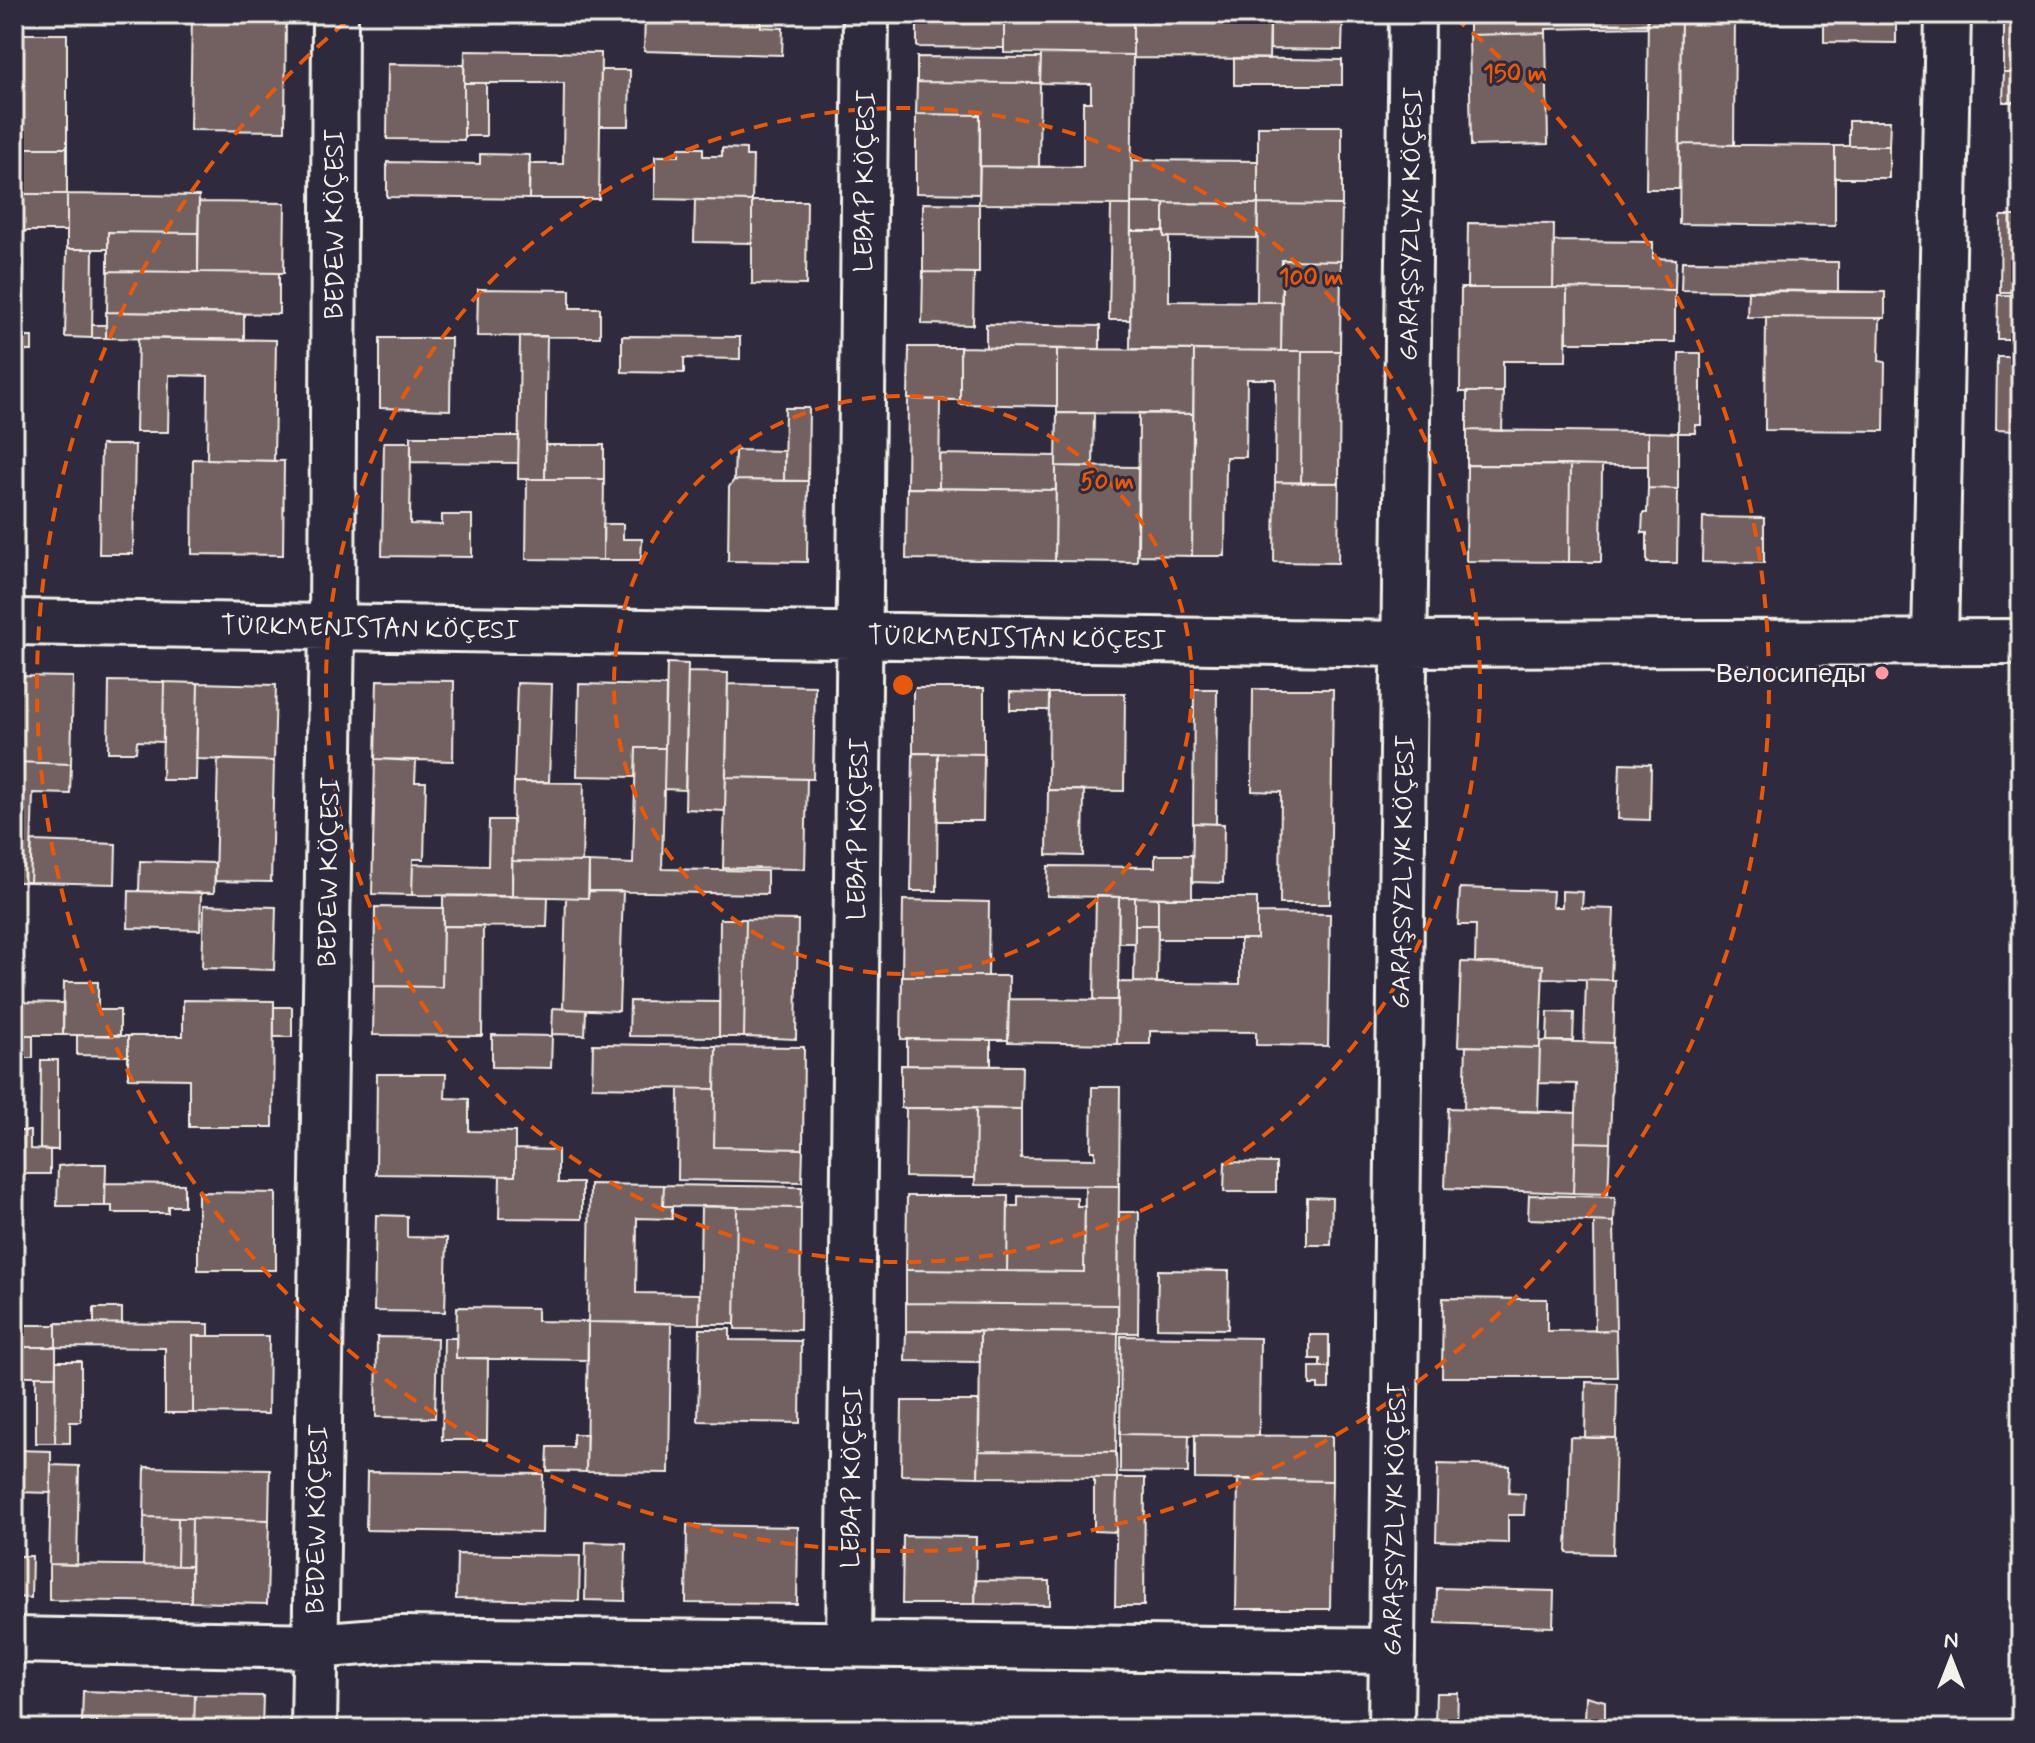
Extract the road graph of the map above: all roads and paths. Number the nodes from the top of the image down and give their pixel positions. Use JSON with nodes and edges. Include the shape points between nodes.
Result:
{"nodes":[{"id":1,"x":335,"y":14,"type":"edge"},
{"id":2,"x":866,"y":14,"type":"edge"},
{"id":3,"x":1412,"y":14,"type":"edge"},
{"id":4,"x":1948,"y":14,"type":"edge"},
{"id":5,"x":14,"y":622,"type":"edge"},
{"id":6,"x":332,"y":626,"type":"junction"},
{"id":7,"x":859,"y":634,"type":"junction"},
{"id":8,"x":1935,"y":641,"type":"junction"},
{"id":9,"x":2021,"y":642,"type":"edge"},
{"id":10,"x":1405,"y":644,"type":"junction"},
{"id":11,"x":14,"y":1640,"type":"edge"},
{"id":12,"x":849,"y":1644,"type":"junction"},
{"id":13,"x":314,"y":1646,"type":"junction"},
{"id":14,"x":1392,"y":1651,"type":"junction"},
{"id":15,"x":314,"y":1729,"type":"edge"},
{"id":16,"x":1391,"y":1729,"type":"edge"}],
"edges":[{"from":1,"to":6,"type":"street","name":"BEDEW KÖÇESI"},
{"from":2,"to":7,"type":"street","name":"LEBAP KÖÇESI"},
{"from":3,"to":10,"type":"street","name":"GARAŞSYZLYK KÖÇESI"},
{"from":4,"to":8,"type":"street"},
{"from":5,"to":6,"type":"street","name":"TÜRKMENISTAN KÖÇESI"},
{"from":6,"to":7,"type":"street","name":"TÜRKMENISTAN KÖÇESI"},
{"from":6,"to":13,"type":"street","name":"BEDEW KÖÇESI"},
{"from":7,"to":10,"type":"street","name":"TÜRKMENISTAN KÖÇESI"},
{"from":7,"to":12,"type":"street","name":"LEBAP KÖÇESI"},
{"from":8,"to":9,"type":"street","name":"TÜRKMENISTAN KÖÇESI"},
{"from":8,"to":10,"type":"street","name":"TÜRKMENISTAN KÖÇESI"},
{"from":10,"to":14,"type":"street","name":"GARAŞSYZLYK KÖÇESI"},
{"from":11,"to":13,"type":"street"},
{"from":12,"to":13,"type":"street","via":[[402,1639]]},
{"from":12,"to":14,"type":"street"},
{"from":13,"to":15,"type":"street","name":"BEDEW KÖÇESI"},
{"from":14,"to":16,"type":"street","name":"GARAŞSYZLYK KÖÇESI"}]}
